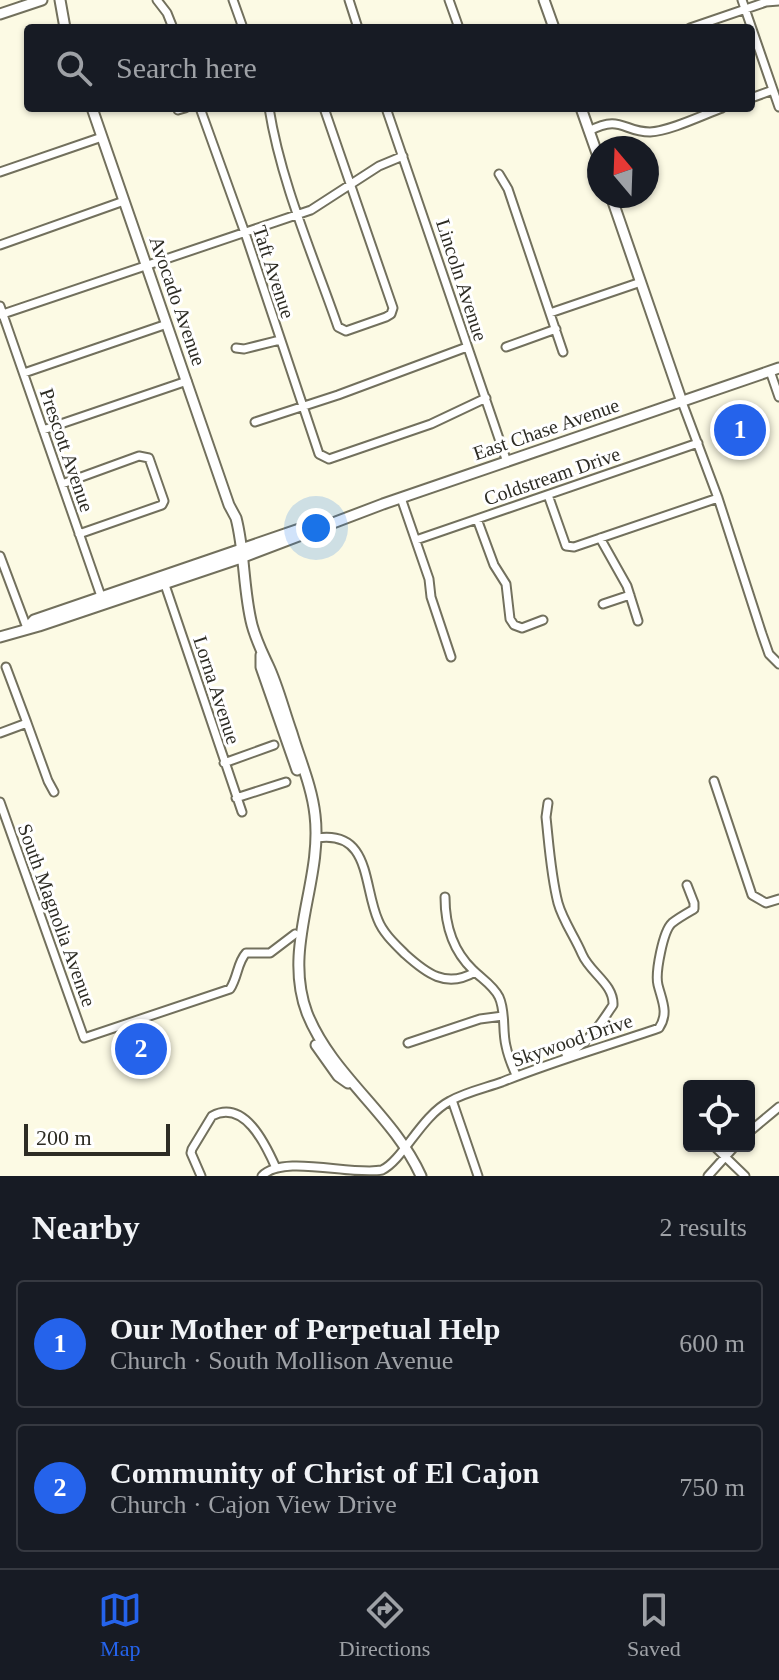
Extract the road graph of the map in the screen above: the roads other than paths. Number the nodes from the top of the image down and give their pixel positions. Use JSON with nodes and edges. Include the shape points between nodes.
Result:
{"nodes":[{"id":1,"x":42,"y":0,"type":"edge"},
{"id":2,"x":60,"y":0,"type":"edge"},
{"id":3,"x":157,"y":0,"type":"edge"},
{"id":4,"x":233,"y":0,"type":"edge"},
{"id":5,"x":349,"y":0,"type":"edge"},
{"id":6,"x":449,"y":0,"type":"edge"},
{"id":7,"x":544,"y":0,"type":"edge"},
{"id":8,"x":779,"y":1,"type":"edge"},
{"id":9,"x":744,"y":4,"type":"edge"},
{"id":10,"x":0,"y":14,"type":"edge"},
{"id":11,"x":64,"y":24,"type":"edge"},
{"id":12,"x":171,"y":24,"type":"edge"},
{"id":13,"x":242,"y":24,"type":"edge"},
{"id":14,"x":357,"y":24,"type":"edge"},
{"id":15,"x":458,"y":24,"type":"edge"},
{"id":16,"x":553,"y":24,"type":"edge"},
{"id":17,"x":699,"y":24,"type":"edge"},
{"id":18,"x":751,"y":24,"type":"edge"},
{"id":19,"x":755,"y":37,"type":"edge"},
{"id":20,"x":773,"y":90,"type":"junction"},
{"id":21,"x":755,"y":97,"type":"edge"},
{"id":22,"x":779,"y":107,"type":"edge"},
{"id":23,"x":93,"y":112,"type":"edge"},
{"id":24,"x":201,"y":112,"type":"edge"},
{"id":25,"x":270,"y":112,"type":"edge"},
{"id":26,"x":325,"y":112,"type":"edge"},
{"id":27,"x":387,"y":112,"type":"edge"},
{"id":28,"x":582,"y":112,"type":"edge"},
{"id":29,"x":710,"y":112,"type":"edge"},
{"id":30,"x":589,"y":131,"type":"junction"},
{"id":31,"x":591,"y":136,"type":"edge"},
{"id":32,"x":102,"y":137,"type":"junction"},
{"id":33,"x":403,"y":156,"type":"junction"},
{"id":34,"x":0,"y":172,"type":"edge"},
{"id":35,"x":499,"y":174,"type":"dead end"},
{"id":36,"x":350,"y":185,"type":"junction"},
{"id":37,"x":124,"y":201,"type":"junction"},
{"id":38,"x":615,"y":208,"type":"edge"},
{"id":39,"x":299,"y":215,"type":"junction"},
{"id":40,"x":245,"y":233,"type":"junction"},
{"id":41,"x":0,"y":245,"type":"edge"},
{"id":42,"x":147,"y":265,"type":"junction"},
{"id":43,"x":641,"y":282,"type":"junction"},
{"id":44,"x":1,"y":312,"type":"edge"},
{"id":45,"x":550,"y":313,"type":"junction"},
{"id":46,"x":167,"y":324,"type":"junction"},
{"id":47,"x":556,"y":329,"type":"junction"},
{"id":48,"x":280,"y":340,"type":"junction"},
{"id":49,"x":467,"y":347,"type":"junction"},
{"id":50,"x":506,"y":347,"type":"dead end"},
{"id":51,"x":236,"y":348,"type":"dead end"},
{"id":52,"x":563,"y":352,"type":"dead end"},
{"id":53,"x":774,"y":370,"type":"edge"},
{"id":54,"x":24,"y":373,"type":"junction"},
{"id":55,"x":187,"y":381,"type":"junction"},
{"id":56,"x":779,"y":397,"type":"edge"},
{"id":57,"x":486,"y":398,"type":"junction"},
{"id":58,"x":682,"y":402,"type":"junction"},
{"id":59,"x":303,"y":407,"type":"junction"},
{"id":60,"x":255,"y":422,"type":"dead end"},
{"id":61,"x":43,"y":430,"type":"junction"},
{"id":62,"x":698,"y":443,"type":"junction"},
{"id":63,"x":507,"y":462,"type":"junction"},
{"id":64,"x":62,"y":484,"type":"junction"},
{"id":65,"x":548,"y":495,"type":"junction"},
{"id":66,"x":401,"y":498,"type":"junction"},
{"id":67,"x":718,"y":498,"type":"junction"},
{"id":68,"x":477,"y":519,"type":"junction"},
{"id":69,"x":79,"y":534,"type":"junction"},
{"id":70,"x":600,"y":538,"type":"junction"},
{"id":71,"x":416,"y":540,"type":"junction"},
{"id":72,"x":240,"y":550,"type":"junction"},
{"id":73,"x":0,"y":556,"type":"edge"},
{"id":74,"x":163,"y":580,"type":"junction"},
{"id":75,"x":630,"y":595,"type":"junction"},
{"id":76,"x":103,"y":601,"type":"junction"},
{"id":77,"x":603,"y":604,"type":"dead end"},
{"id":78,"x":543,"y":620,"type":"dead end"},
{"id":79,"x":638,"y":621,"type":"dead end"},
{"id":80,"x":27,"y":628,"type":"junction"},
{"id":81,"x":0,"y":637,"type":"edge"},
{"id":82,"x":261,"y":652,"type":"junction"},
{"id":83,"x":451,"y":657,"type":"dead end"},
{"id":84,"x":779,"y":664,"type":"edge"},
{"id":85,"x":6,"y":667,"type":"dead end"},
{"id":86,"x":27,"y":723,"type":"junction"},
{"id":87,"x":0,"y":733,"type":"edge"},
{"id":88,"x":274,"y":745,"type":"dead end"},
{"id":89,"x":224,"y":763,"type":"junction"},
{"id":90,"x":714,"y":781,"type":"dead end"},
{"id":91,"x":286,"y":782,"type":"dead end"},
{"id":92,"x":54,"y":792,"type":"dead end"},
{"id":93,"x":236,"y":798,"type":"junction"},
{"id":94,"x":0,"y":802,"type":"edge"},
{"id":95,"x":548,"y":803,"type":"dead end"},
{"id":96,"x":242,"y":812,"type":"dead end"},
{"id":97,"x":317,"y":838,"type":"junction"},
{"id":98,"x":687,"y":885,"type":"dead end"},
{"id":99,"x":445,"y":897,"type":"dead end"},
{"id":100,"x":779,"y":899,"type":"edge"},
{"id":101,"x":295,"y":934,"type":"junction"},
{"id":102,"x":475,"y":972,"type":"junction"},
{"id":103,"x":503,"y":1016,"type":"junction"},
{"id":104,"x":408,"y":1043,"type":"dead end"},
{"id":105,"x":556,"y":1061,"type":"junction"},
{"id":106,"x":516,"y":1075,"type":"junction"},
{"id":107,"x":352,"y":1086,"type":"junction"},
{"id":108,"x":452,"y":1100,"type":"junction"},
{"id":109,"x":779,"y":1107,"type":"edge"},
{"id":110,"x":755,"y":1127,"type":"edge"},
{"id":111,"x":404,"y":1147,"type":"junction"},
{"id":112,"x":720,"y":1152,"type":"edge"},
{"id":113,"x":730,"y":1152,"type":"edge"},
{"id":114,"x":725,"y":1157,"type":"junction"},
{"id":115,"x":276,"y":1168,"type":"junction"},
{"id":116,"x":379,"y":1174,"type":"edge"},
{"id":117,"x":201,"y":1176,"type":"edge"},
{"id":118,"x":262,"y":1176,"type":"edge"},
{"id":119,"x":421,"y":1176,"type":"edge"},
{"id":120,"x":478,"y":1176,"type":"edge"},
{"id":121,"x":708,"y":1176,"type":"edge"},
{"id":122,"x":745,"y":1176,"type":"edge"}],
"edges":[{"from":1,"to":10,"type":"main road"},
{"from":2,"to":11,"type":"main road"},
{"from":3,"to":12,"type":"street"},
{"from":4,"to":13,"type":"street"},
{"from":5,"to":14,"type":"street"},
{"from":6,"to":15,"type":"street"},
{"from":7,"to":16,"type":"main road"},
{"from":8,"to":9,"type":"street"},
{"from":9,"to":17,"type":"street"},
{"from":9,"to":18,"type":"street"},
{"from":19,"to":20,"type":"street"},
{"from":20,"to":21,"type":"street"},
{"from":20,"to":22,"type":"street"},
{"from":23,"to":32,"type":"main road","name":"Avocado Avenue"},
{"from":24,"to":40,"type":"street","name":"Taft Avenue"},
{"from":25,"to":39,"type":"street"},
{"from":26,"to":36,"type":"street"},
{"from":27,"to":33,"type":"street","name":"Lincoln Avenue"},
{"from":28,"to":30,"type":"main road"},
{"from":29,"to":30,"type":"street","via":[[651,132],[613,123]]},
{"from":30,"to":31,"type":"main road"},
{"from":32,"to":34,"type":"street"},
{"from":32,"to":37,"type":"main road","name":"Avocado Avenue"},
{"from":33,"to":36,"type":"street"},
{"from":33,"to":49,"type":"street","name":"Lincoln Avenue"},
{"from":35,"to":45,"type":"street"},
{"from":36,"to":39,"type":"street"},
{"from":36,"to":39,"type":"street","via":[[391,314],[346,331],[337,323]]},
{"from":37,"to":41,"type":"street"},
{"from":37,"to":42,"type":"main road","name":"Avocado Avenue"},
{"from":38,"to":43,"type":"main road"},
{"from":39,"to":40,"type":"street"},
{"from":40,"to":42,"type":"street"},
{"from":40,"to":48,"type":"street","name":"Taft Avenue"},
{"from":42,"to":44,"type":"street"},
{"from":42,"to":46,"type":"main road","name":"Avocado Avenue"},
{"from":43,"to":45,"type":"street"},
{"from":43,"to":58,"type":"main road"},
{"from":44,"to":54,"type":"street","name":"Prescott Avenue"},
{"from":45,"to":47,"type":"street"},
{"from":46,"to":54,"type":"street"},
{"from":46,"to":55,"type":"main road","name":"Avocado Avenue"},
{"from":47,"to":50,"type":"street"},
{"from":47,"to":52,"type":"street"},
{"from":48,"to":51,"type":"street"},
{"from":48,"to":59,"type":"street","name":"Taft Avenue"},
{"from":49,"to":57,"type":"street","name":"Lincoln Avenue"},
{"from":49,"to":59,"type":"street"},
{"from":53,"to":56,"type":"street"},
{"from":53,"to":58,"type":"main road","name":"East Chase Avenue"},
{"from":54,"to":61,"type":"street","name":"Prescott Avenue"},
{"from":55,"to":61,"type":"street"},
{"from":55,"to":72,"type":"main road","name":"Avocado Avenue","via":[[236,518]]},
{"from":57,"to":59,"type":"street","name":"Taft Avenue","via":[[431,424],[329,459],[319,454]]},
{"from":57,"to":63,"type":"street","name":"Lincoln Avenue"},
{"from":58,"to":62,"type":"street"},
{"from":58,"to":63,"type":"main road","name":"East Chase Avenue"},
{"from":59,"to":60,"type":"street"},
{"from":61,"to":64,"type":"street","name":"Prescott Avenue"},
{"from":62,"to":65,"type":"street","name":"Coldstream Drive"},
{"from":62,"to":67,"type":"street"},
{"from":63,"to":66,"type":"main road","name":"East Chase Avenue"},
{"from":64,"to":69,"type":"street","name":"Prescott Avenue"},
{"from":64,"to":69,"type":"street","via":[[139,456],[152,464],[164,501],[157,508]]},
{"from":65,"to":68,"type":"street","name":"Coldstream Drive"},
{"from":65,"to":70,"type":"street","via":[[566,546]]},
{"from":66,"to":71,"type":"street"},
{"from":66,"to":72,"type":"main road","name":"East Chase Avenue"},
{"from":67,"to":70,"type":"street"},
{"from":67,"to":84,"type":"street","via":[[769,654]]},
{"from":68,"to":71,"type":"street","name":"Coldstream Drive"},
{"from":68,"to":78,"type":"street","via":[[506,584],[510,619],[522,628]]},
{"from":69,"to":76,"type":"street","name":"Prescott Avenue"},
{"from":70,"to":75,"type":"street"},
{"from":71,"to":83,"type":"street"},
{"from":72,"to":74,"type":"main road","name":"East Chase Avenue"},
{"from":72,"to":82,"type":"main road","name":"Avocado Avenue"},
{"from":73,"to":80,"type":"street"},
{"from":74,"to":76,"type":"main road","name":"East Chase Avenue"},
{"from":74,"to":89,"type":"street","name":"Lorna Avenue"},
{"from":75,"to":77,"type":"street"},
{"from":75,"to":79,"type":"street"},
{"from":76,"to":80,"type":"main road","name":"East Chase Avenue","via":[[34,620]]},
{"from":80,"to":81,"type":"main road","name":"East Chase Avenue"},
{"from":82,"to":97,"type":"main road","via":[[310,788]]},
{"from":82,"to":101,"type":"main road","via":[[261,667],[309,813],[308,866]]},
{"from":85,"to":86,"type":"street"},
{"from":86,"to":87,"type":"street"},
{"from":86,"to":92,"type":"street"},
{"from":88,"to":89,"type":"street"},
{"from":89,"to":93,"type":"street","name":"Lorna Avenue"},
{"from":90,"to":100,"type":"street","via":[[752,895],[766,903]]},
{"from":91,"to":93,"type":"street"},
{"from":93,"to":96,"type":"street","name":"Lorna Avenue"},
{"from":94,"to":101,"type":"street","name":"South Magnolia Avenue","via":[[84,1038],[230,989],[246,953],[270,953]]},
{"from":95,"to":105,"type":"street","via":[[559,907],[582,955],[614,1002],[592,1038]]},
{"from":97,"to":102,"type":"street","via":[[332,836],[354,849],[379,923],[423,971],[454,980]]},
{"from":97,"to":107,"type":"main road","via":[[300,943],[300,981],[317,1035]]},
{"from":98,"to":105,"type":"street","name":"Skywood Drive","via":[[694,909],[670,925],[658,963],[663,1024]]},
{"from":99,"to":102,"type":"street","via":[[450,936]]},
{"from":101,"to":107,"type":"main road","via":[[293,969],[300,1011],[326,1061]]},
{"from":102,"to":103,"type":"street","via":[[497,994]]},
{"from":103,"to":104,"type":"street"},
{"from":103,"to":106,"type":"street","via":[[505,1045]]},
{"from":105,"to":106,"type":"street","name":"Skywood Drive"},
{"from":106,"to":108,"type":"street","name":"Skywood Drive"},
{"from":107,"to":111,"type":"main road"},
{"from":108,"to":111,"type":"street","name":"Skywood Drive"},
{"from":108,"to":120,"type":"street"},
{"from":109,"to":110,"type":"street"},
{"from":111,"to":116,"type":"street","name":"Skywood Drive"},
{"from":111,"to":119,"type":"main road"},
{"from":112,"to":114,"type":"street"},
{"from":113,"to":114,"type":"street"},
{"from":114,"to":121,"type":"street"},
{"from":114,"to":122,"type":"street"},
{"from":115,"to":116,"type":"street"},
{"from":115,"to":117,"type":"street","via":[[241,1114],[228,1111],[212,1116],[192,1149]]},
{"from":115,"to":118,"type":"street"}]}
